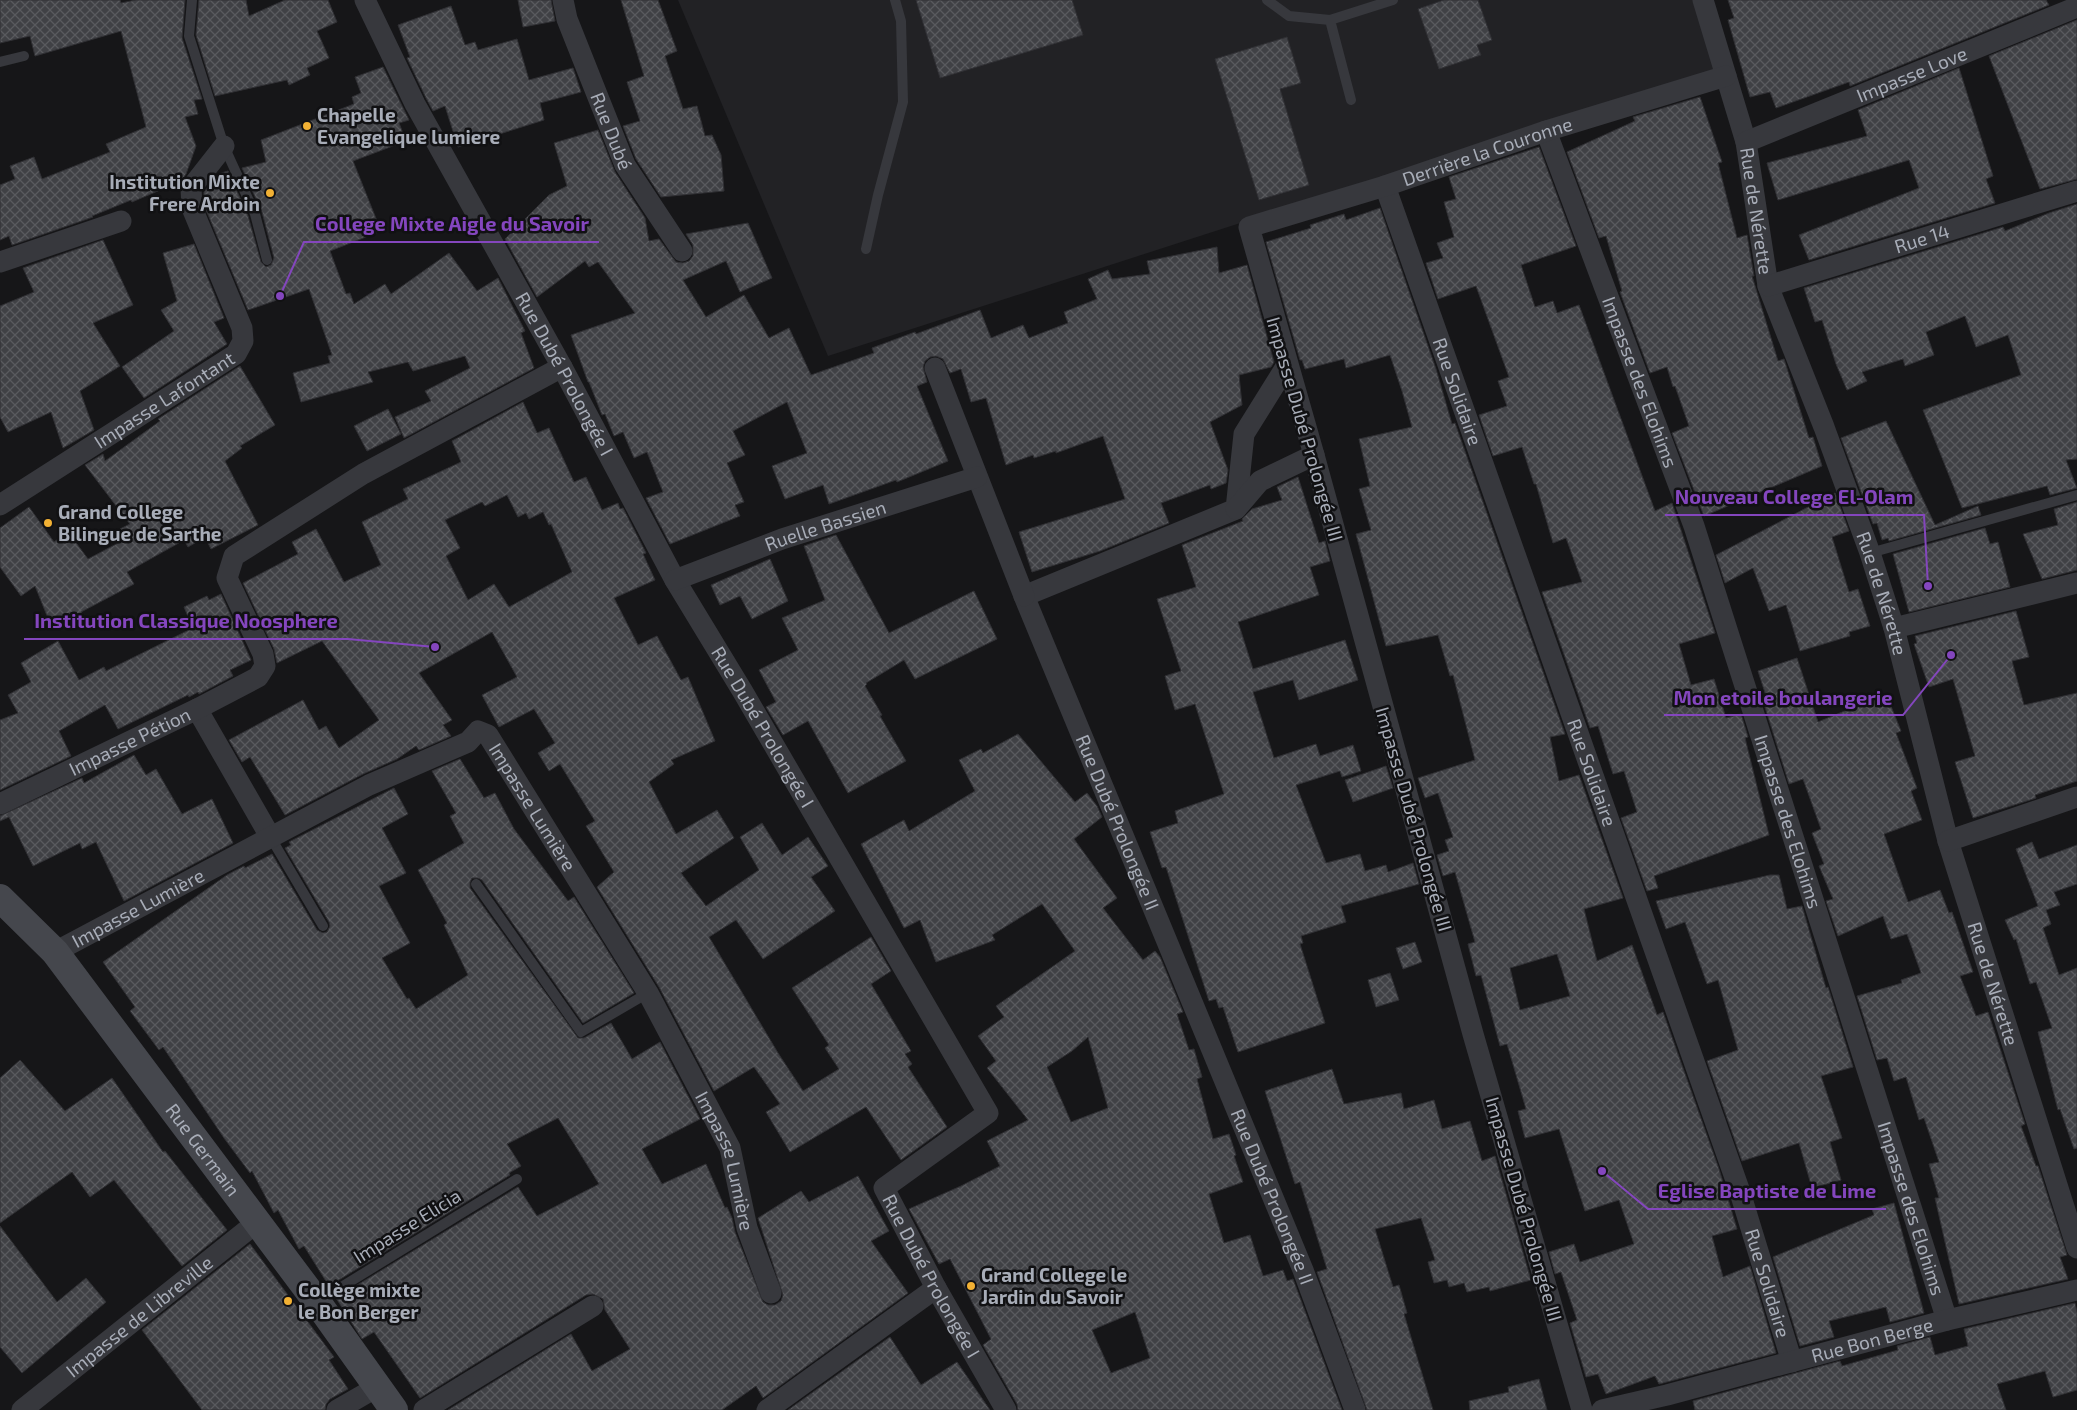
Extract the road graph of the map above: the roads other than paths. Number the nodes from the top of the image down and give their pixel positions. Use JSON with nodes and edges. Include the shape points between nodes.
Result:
{"nodes":[{"id":1,"x":192,"y":0,"type":"edge"},
{"id":2,"x":365,"y":0,"type":"edge"},
{"id":3,"x":563,"y":0,"type":"edge"},
{"id":4,"x":895,"y":0,"type":"edge"},
{"id":5,"x":1267,"y":0,"type":"edge"},
{"id":6,"x":1393,"y":0,"type":"edge"},
{"id":7,"x":1703,"y":0,"type":"edge"},
{"id":8,"x":2077,"y":7,"type":"edge"},
{"id":9,"x":1330,"y":20,"type":"junction"},
{"id":10,"x":24,"y":56,"type":"dead end"},
{"id":11,"x":0,"y":62,"type":"edge"},
{"id":12,"x":1726,"y":76,"type":"junction"},
{"id":13,"x":1351,"y":100,"type":"dead end"},
{"id":14,"x":1546,"y":132,"type":"junction"},
{"id":15,"x":1746,"y":142,"type":"junction"},
{"id":16,"x":224,"y":146,"type":"junction"},
{"id":17,"x":1385,"y":186,"type":"junction"},
{"id":18,"x":2077,"y":191,"type":"edge"},
{"id":19,"x":121,"y":221,"type":"dead end"},
{"id":20,"x":1249,"y":227,"type":"joint"},
{"id":21,"x":866,"y":249,"type":"dead end"},
{"id":22,"x":682,"y":251,"type":"dead end"},
{"id":23,"x":267,"y":260,"type":"dead end"},
{"id":24,"x":0,"y":262,"type":"edge"},
{"id":25,"x":1768,"y":286,"type":"junction"},
{"id":26,"x":1287,"y":365,"type":"junction"},
{"id":27,"x":562,"y":367,"type":"junction"},
{"id":28,"x":935,"y":368,"type":"dead end"},
{"id":29,"x":1314,"y":455,"type":"junction"},
{"id":30,"x":977,"y":477,"type":"junction"},
{"id":31,"x":2077,"y":495,"type":"edge"},
{"id":32,"x":0,"y":505,"type":"edge"},
{"id":33,"x":1236,"y":509,"type":"junction"},
{"id":34,"x":1870,"y":554,"type":"junction"},
{"id":35,"x":675,"y":580,"type":"junction"},
{"id":36,"x":2077,"y":583,"type":"edge"},
{"id":37,"x":1024,"y":596,"type":"junction"},
{"id":38,"x":1894,"y":628,"type":"junction"},
{"id":39,"x":197,"y":709,"type":"junction"},
{"id":40,"x":2077,"y":797,"type":"edge"},
{"id":41,"x":0,"y":804,"type":"edge"},
{"id":42,"x":271,"y":838,"type":"junction"},
{"id":43,"x":1948,"y":841,"type":"junction"},
{"id":44,"x":476,"y":884,"type":"dead end"},
{"id":45,"x":0,"y":899,"type":"edge"},
{"id":46,"x":323,"y":926,"type":"dead end"},
{"id":47,"x":55,"y":952,"type":"junction"},
{"id":48,"x":648,"y":993,"type":"junction"},
{"id":49,"x":517,"y":1179,"type":"dead end"},
{"id":50,"x":256,"y":1223,"type":"junction"},
{"id":51,"x":2077,"y":1248,"type":"edge"},
{"id":52,"x":936,"y":1288,"type":"junction"},
{"id":53,"x":2077,"y":1290,"type":"edge"},
{"id":54,"x":771,"y":1293,"type":"dead end"},
{"id":55,"x":316,"y":1302,"type":"junction"},
{"id":56,"x":593,"y":1306,"type":"dead end"},
{"id":57,"x":1947,"y":1320,"type":"junction"},
{"id":58,"x":1792,"y":1362,"type":"junction"},
{"id":59,"x":377,"y":1387,"type":"junction"},
{"id":60,"x":22,"y":1410,"type":"edge"},
{"id":61,"x":337,"y":1410,"type":"edge"},
{"id":62,"x":394,"y":1410,"type":"edge"},
{"id":63,"x":424,"y":1410,"type":"edge"},
{"id":64,"x":766,"y":1410,"type":"edge"},
{"id":65,"x":1006,"y":1410,"type":"edge"},
{"id":66,"x":1355,"y":1410,"type":"edge"},
{"id":67,"x":1582,"y":1410,"type":"edge"},
{"id":68,"x":1602,"y":1410,"type":"edge"}],
"edges":[{"from":1,"to":16,"type":"lane","via":[[190,36]]},
{"from":2,"to":27,"type":"street","name":"Rue Dubé Prolongée I","via":[[415,104]]},
{"from":3,"to":22,"type":"street","name":"Rue Dubé","via":[[567,19],[625,166]]},
{"from":4,"to":21,"type":"lane","via":[[901,21],[903,102]]},
{"from":5,"to":9,"type":"lane","via":[[1289,16]]},
{"from":6,"to":9,"type":"lane"},
{"from":7,"to":12,"type":"street","name":"Rue de Nérette"},
{"from":8,"to":15,"type":"street","name":"Impasse Love"},
{"from":9,"to":13,"type":"lane"},
{"from":10,"to":11,"type":"lane"},
{"from":12,"to":14,"type":"street","name":"Derrière la Couronne"},
{"from":12,"to":15,"type":"street","name":"Rue de Nérette"},
{"from":14,"to":17,"type":"street","name":"Derrière la Couronne"},
{"from":14,"to":57,"type":"street","name":"Impasse des Elohims","via":[[1694,526]]},
{"from":15,"to":25,"type":"street","name":"Rue de Nérette"},
{"from":16,"to":23,"type":"lane","via":[[255,214]]},
{"from":16,"to":32,"type":"street","name":"Impasse Lafontant","via":[[191,188],[192,208],[242,328],[243,341],[236,354]]},
{"from":17,"to":20,"type":"street","name":"Derrière la Couronne"},
{"from":17,"to":58,"type":"street","name":"Rue Solidaire","via":[[1740,1189]]},
{"from":18,"to":25,"type":"street","name":"Rue 14"},
{"from":19,"to":24,"type":"street"},
{"from":20,"to":26,"type":"street","name":"Impasse Dubé Prolongée III"},
{"from":25,"to":34,"type":"street","name":"Rue de Nérette"},
{"from":26,"to":29,"type":"street","name":"Impasse Dubé Prolongée III"},
{"from":26,"to":33,"type":"street","via":[[1244,434]]},
{"from":27,"to":35,"type":"street","name":"Rue Dubé Prolongée I"},
{"from":27,"to":39,"type":"street","name":"Impasse Pétion","via":[[362,474],[234,556],[227,578],[263,654],[265,666],[258,677]]},
{"from":28,"to":30,"type":"street","name":"Rue Dubé Prolongée II"},
{"from":29,"to":33,"type":"street","via":[[1260,481]]},
{"from":29,"to":67,"type":"street","name":"Impasse Dubé Prolongée III","via":[[1473,1034]]},
{"from":30,"to":35,"type":"street","name":"Ruelle Bassien","via":[[782,539]]},
{"from":30,"to":37,"type":"street","name":"Rue Dubé Prolongée II"},
{"from":31,"to":34,"type":"lane"},
{"from":33,"to":37,"type":"street"},
{"from":34,"to":38,"type":"street","name":"Rue de Nérette"},
{"from":35,"to":52,"type":"street","name":"Rue Dubé Prolongée I","via":[[988,1113],[884,1188]]},
{"from":36,"to":38,"type":"street"},
{"from":37,"to":66,"type":"street","name":"Rue Dubé Prolongée II","via":[[1303,1270]]},
{"from":38,"to":43,"type":"street","name":"Rue de Nérette"},
{"from":39,"to":41,"type":"street","name":"Impasse Pétion"},
{"from":39,"to":42,"type":"street"},
{"from":40,"to":43,"type":"street"},
{"from":42,"to":46,"type":"lane"},
{"from":42,"to":47,"type":"street","name":"Impasse Lumière"},
{"from":42,"to":48,"type":"street","name":"Impasse Lumière","via":[[369,784],[468,742],[478,731],[488,735]]},
{"from":43,"to":51,"type":"street","name":"Rue de Nérette"},
{"from":44,"to":48,"type":"lane","via":[[581,1032]]},
{"from":45,"to":47,"type":"street","name":"Rue Germain"},
{"from":47,"to":50,"type":"street","name":"Rue Germain"},
{"from":48,"to":54,"type":"street","name":"Impasse Lumière","via":[[730,1148],[747,1228]]},
{"from":49,"to":55,"type":"lane","name":"Impasse Elicia"},
{"from":50,"to":55,"type":"street","name":"Rue Germain"},
{"from":50,"to":60,"type":"street","name":"Impasse de Libreville"},
{"from":52,"to":64,"type":"street"},
{"from":52,"to":65,"type":"street","name":"Rue Dubé Prolongée I"},
{"from":53,"to":57,"type":"street","name":"Rue Bon Berge"},
{"from":55,"to":59,"type":"street","name":"Rue Germain"},
{"from":56,"to":63,"type":"street"},
{"from":57,"to":58,"type":"street","name":"Rue Bon Berge"},
{"from":58,"to":68,"type":"street","name":"Rue Bon Berge"},
{"from":59,"to":61,"type":"street"},
{"from":59,"to":62,"type":"street","name":"Rue Germain"}]}
